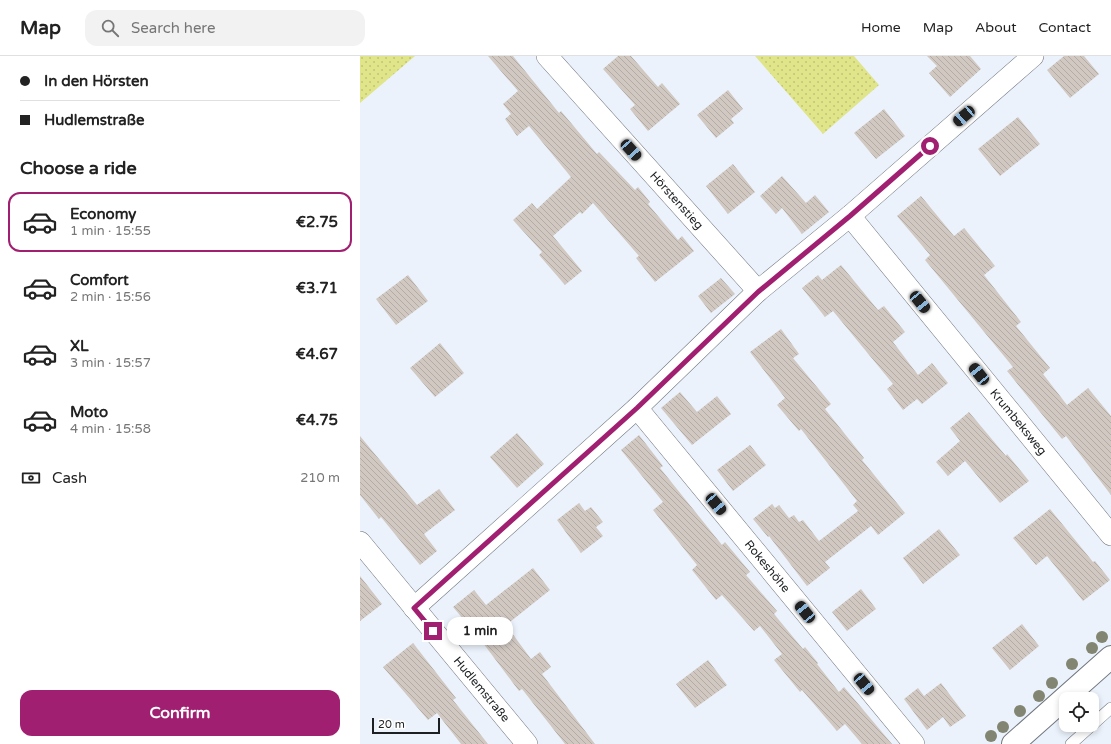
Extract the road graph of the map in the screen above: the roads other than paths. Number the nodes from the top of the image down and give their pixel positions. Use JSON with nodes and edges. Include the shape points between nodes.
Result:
{"nodes":[{"id":1,"x":547,"y":56,"type":"edge"},
{"id":2,"x":1033,"y":56,"type":"edge"},
{"id":3,"x":850,"y":216,"type":"junction"},
{"id":4,"x":758,"y":292,"type":"junction"},
{"id":5,"x":637,"y":408,"type":"junction"},
{"id":6,"x":1111,"y":535,"type":"edge"},
{"id":7,"x":360,"y":542,"type":"edge"},
{"id":8,"x":414,"y":608,"type":"junction"},
{"id":9,"x":1111,"y":657,"type":"edge"},
{"id":10,"x":1111,"y":708,"type":"edge"},
{"id":11,"x":527,"y":744,"type":"edge"},
{"id":12,"x":914,"y":744,"type":"edge"},
{"id":13,"x":1013,"y":744,"type":"edge"},
{"id":14,"x":1071,"y":744,"type":"edge"}],
"edges":[{"from":1,"to":4,"type":"street","name":"Hörstenstieg"},
{"from":2,"to":3,"type":"street"},
{"from":3,"to":4,"type":"street"},
{"from":3,"to":6,"type":"street","name":"Krumbeksweg"},
{"from":4,"to":5,"type":"street"},
{"from":5,"to":8,"type":"street"},
{"from":5,"to":12,"type":"street","name":"Rokeshöhe"},
{"from":7,"to":8,"type":"street","name":"Hudlemstraße"},
{"from":8,"to":11,"type":"street","name":"Hudlemstraße"},
{"from":9,"to":13,"type":"main road"},
{"from":10,"to":14,"type":"lane"}]}
